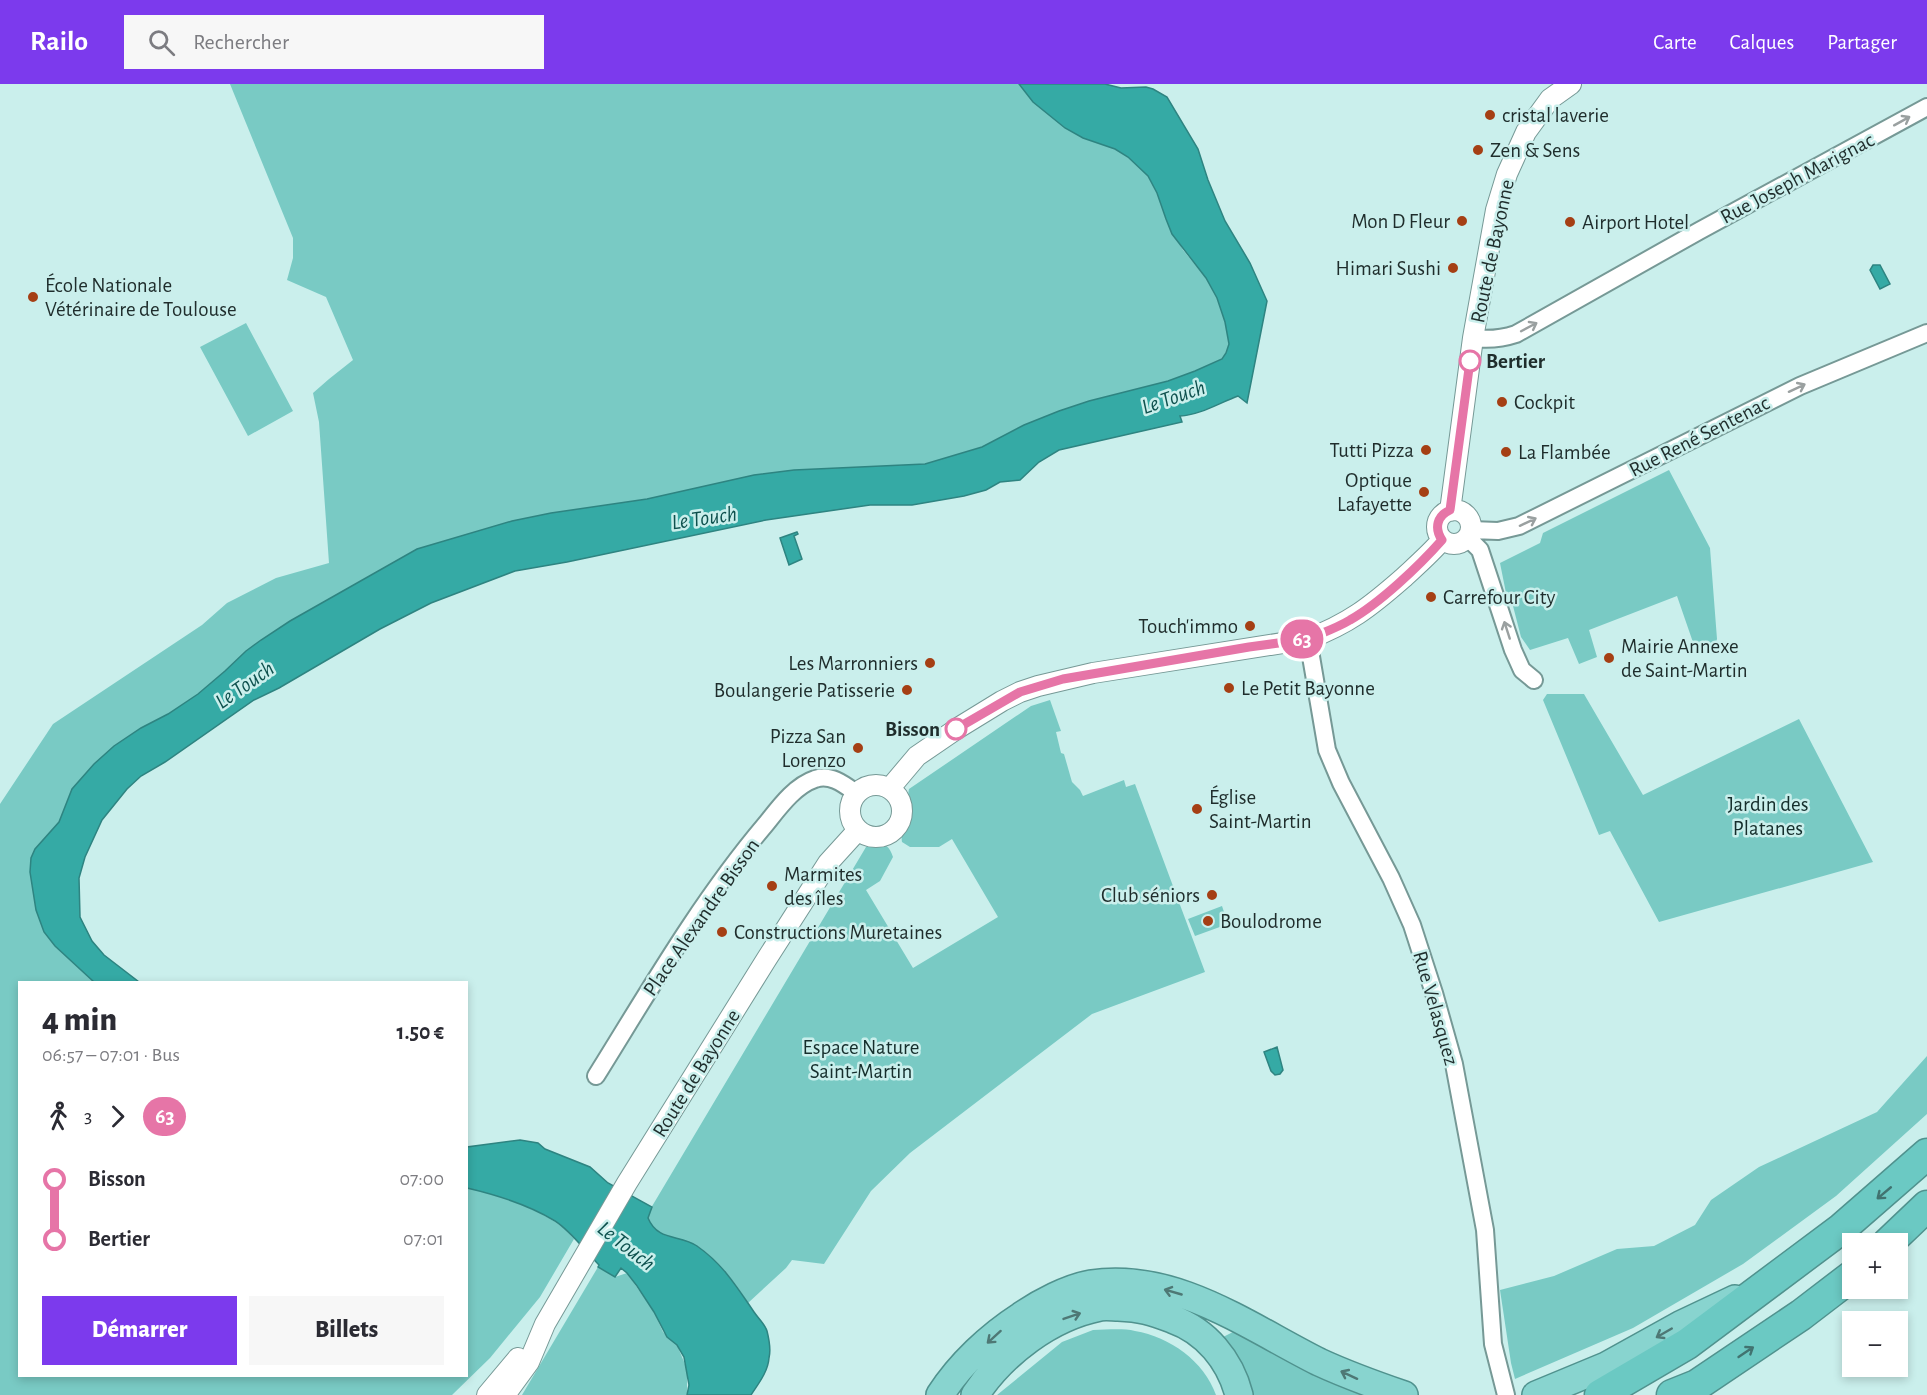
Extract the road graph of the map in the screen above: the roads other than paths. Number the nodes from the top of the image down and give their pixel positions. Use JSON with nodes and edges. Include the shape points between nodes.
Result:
{"nodes":[{"id":1,"x":1571,"y":84,"type":"edge"},
{"id":2,"x":1546,"y":91,"type":"edge"},
{"id":3,"x":1927,"y":107,"type":"edge"},
{"id":4,"x":1927,"y":333,"type":"edge"},
{"id":5,"x":1473,"y":338,"type":"junction"},
{"id":6,"x":1450,"y":510,"type":"junction"},
{"id":7,"x":1470,"y":534,"type":"junction"},
{"id":8,"x":1442,"y":540,"type":"junction"},
{"id":9,"x":1308,"y":639,"type":"junction"},
{"id":10,"x":1534,"y":680,"type":"dead end"},
{"id":11,"x":890,"y":788,"type":"junction"},
{"id":12,"x":856,"y":793,"type":"junction"},
{"id":13,"x":858,"y":830,"type":"junction"},
{"id":14,"x":596,"y":1076,"type":"dead end"},
{"id":15,"x":1927,"y":1154,"type":"edge"},
{"id":16,"x":1927,"y":1206,"type":"edge"},
{"id":17,"x":1899,"y":1233,"type":"edge"},
{"id":18,"x":1774,"y":1280,"type":"junction"},
{"id":19,"x":1842,"y":1284,"type":"edge"},
{"id":20,"x":545,"y":1324,"type":"junction"},
{"id":21,"x":1683,"y":1392,"type":"edge"},
{"id":22,"x":487,"y":1395,"type":"edge"},
{"id":23,"x":505,"y":1395,"type":"edge"},
{"id":24,"x":940,"y":1395,"type":"edge"},
{"id":25,"x":975,"y":1395,"type":"edge"},
{"id":26,"x":1239,"y":1395,"type":"edge"},
{"id":27,"x":1404,"y":1395,"type":"edge"},
{"id":28,"x":1506,"y":1395,"type":"edge"},
{"id":29,"x":1536,"y":1395,"type":"edge"},
{"id":30,"x":1600,"y":1395,"type":"edge"}],
"edges":[{"from":1,"to":2,"type":"street","name":"Route de Bayonne"},
{"from":2,"to":5,"type":"street","name":"Route de Bayonne","via":[[1507,174],[1496,210]]},
{"from":5,"to":3,"type":"street","name":"Rue Joseph Marignac","one_way":true,"via":[[1504,338],[1526,329]]},
{"from":7,"to":4,"type":"street","name":"Rue René Sentenac","one_way":true,"via":[[1519,526],[1800,386]]},
{"from":5,"to":6,"type":"street","name":"Route de Bayonne"},
{"from":6,"to":7,"type":"street","via":[[1466,515]]},
{"from":6,"to":8,"type":"street","name":"Route de Bayonne","via":[[1437,523]]},
{"from":7,"to":8,"type":"street","via":[[1460,544]]},
{"from":10,"to":7,"type":"street","one_way":true,"via":[[1522,670],[1480,550]]},
{"from":8,"to":9,"type":"street","via":[[1431,554],[1359,615]]},
{"from":9,"to":11,"type":"street","via":[[1093,673],[1020,692],[917,756]]},
{"from":9,"to":28,"type":"street","name":"Rue Velasquez","via":[[1327,750],[1412,926],[1454,1064],[1485,1230],[1493,1344]]},
{"from":11,"to":12,"type":"street","via":[[872,784]]},
{"from":11,"to":13,"type":"street","via":[[902,807],[896,828],[879,837]]},
{"from":12,"to":13,"type":"street","via":[[849,812]]},
{"from":12,"to":14,"type":"street","name":"Place Alexandre Bisson","via":[[829,778],[816,778],[802,785],[777,810],[732,864]]},
{"from":13,"to":20,"type":"street","name":"Route de Bayonne","via":[[828,863],[627,1183]]},
{"from":15,"to":18,"type":"highway","one_way":true,"via":[[1841,1229]]},
{"from":16,"to":17,"type":"highway"},
{"from":18,"to":29,"type":"highway","one_way":true,"via":[[1606,1366]]},
{"from":18,"to":30,"type":"highway","via":[[1687,1344]]},
{"from":21,"to":19,"type":"highway","one_way":true},
{"from":20,"to":22,"type":"street","name":"Route de Bayonne"},
{"from":20,"to":23,"type":"street","name":"Route de Bayonne","via":[[530,1362]]},
{"from":27,"to":24,"type":"highway","one_way":true,"via":[[1319,1362],[1196,1298],[1126,1282],[1089,1284],[1044,1301],[1009,1324],[974,1355]]},
{"from":25,"to":26,"type":"highway","one_way":true,"via":[[1022,1344],[1059,1320],[1101,1306],[1143,1308],[1200,1332],[1235,1378]]}]}
